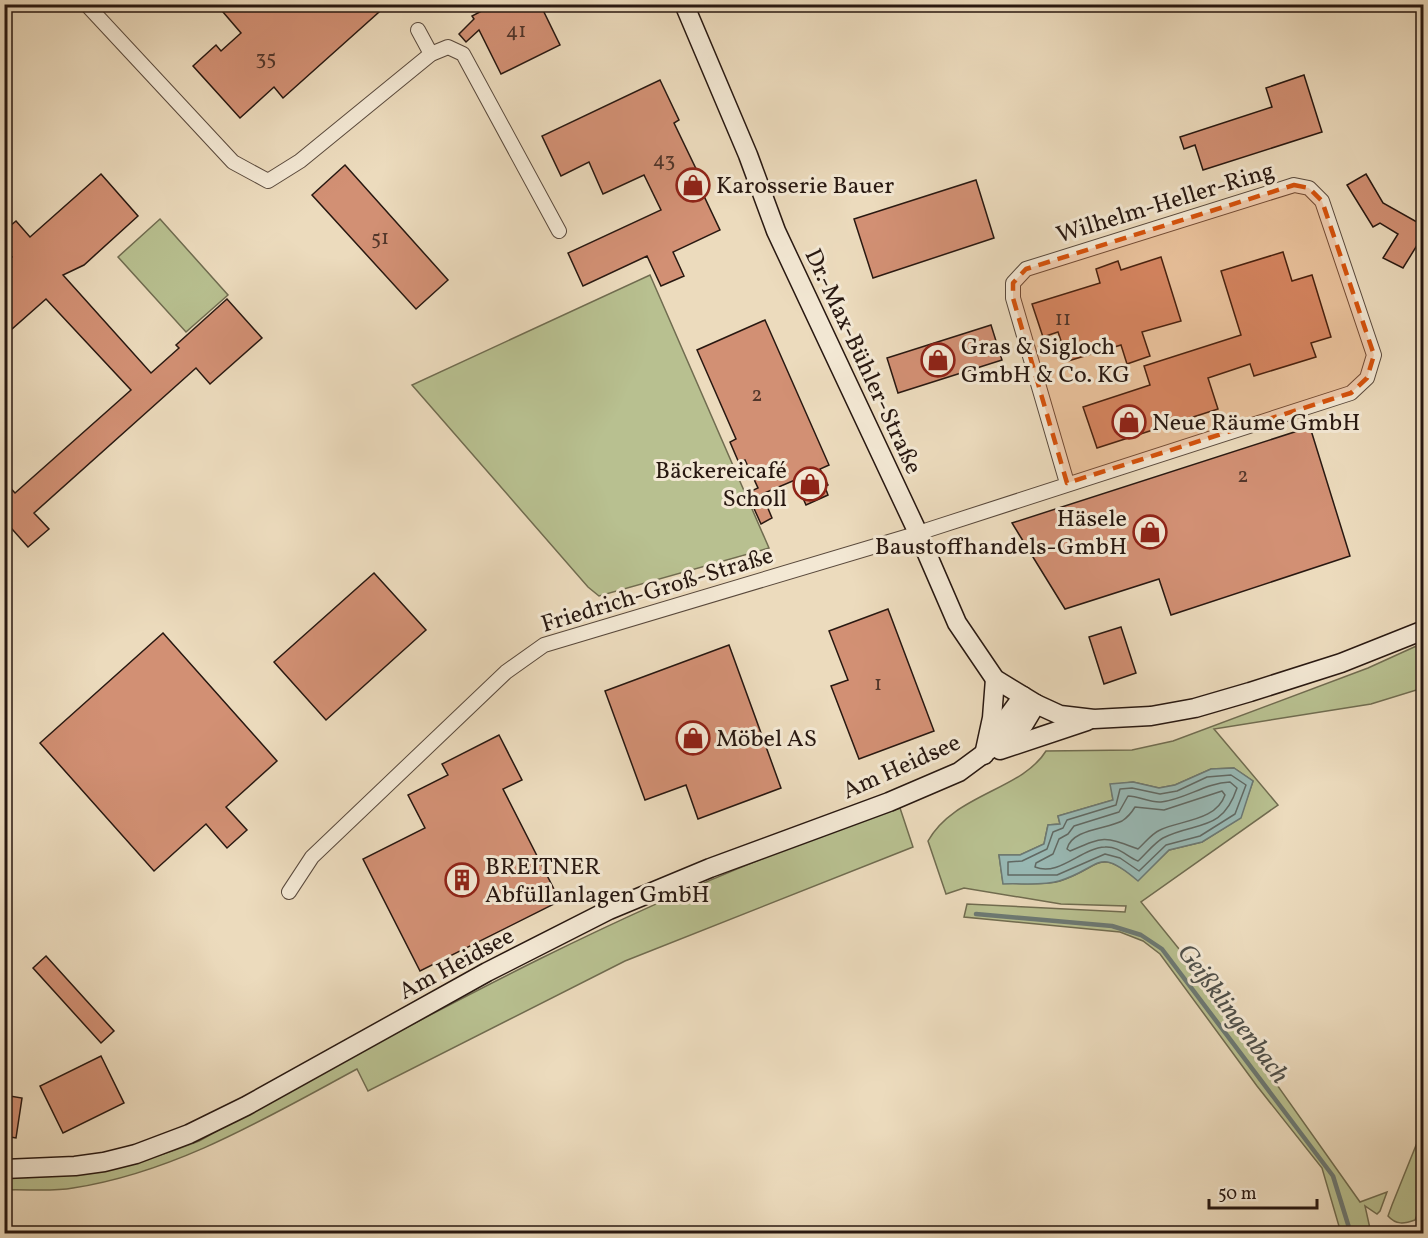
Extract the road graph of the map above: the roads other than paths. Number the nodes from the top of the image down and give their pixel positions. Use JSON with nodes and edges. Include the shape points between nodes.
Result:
{"nodes":[{"id":1,"x":86,"y":4,"type":"edge"},
{"id":2,"x":684,"y":4,"type":"edge"},
{"id":3,"x":418,"y":30,"type":"dead end"},
{"id":4,"x":431,"y":54,"type":"junction"},
{"id":5,"x":559,"y":231,"type":"dead end"},
{"id":6,"x":1068,"y":483,"type":"junction"},
{"id":7,"x":918,"y":533,"type":"junction"},
{"id":8,"x":1424,"y":630,"type":"edge"},
{"id":9,"x":995,"y":679,"type":"junction"},
{"id":10,"x":1029,"y":700,"type":"junction"},
{"id":11,"x":1094,"y":719,"type":"junction"},
{"id":12,"x":988,"y":751,"type":"junction"},
{"id":13,"x":289,"y":892,"type":"dead end"},
{"id":14,"x":4,"y":1169,"type":"edge"}],
"edges":[{"from":1,"to":4,"type":"street","via":[[234,162],[268,181],[300,161]]},
{"from":2,"to":7,"type":"main road","name":"Dr.-Max-Bühler-Straße","via":[[776,231]]},
{"from":3,"to":4,"type":"street"},
{"from":4,"to":5,"type":"street","via":[[448,47],[463,54]]},
{"from":6,"to":6,"type":"street","name":"Wilhelm-Heller-Ring","via":[[1352,393],[1367,378],[1374,355],[1322,201],[1309,189],[1294,185],[1026,269],[1014,283],[1013,298]]},
{"from":6,"to":7,"type":"street","name":"Wilhelm-Heller-Ring"},
{"from":7,"to":9,"type":"main road","name":"Dr.-Max-Bühler-Straße","via":[[957,623]]},
{"from":7,"to":13,"type":"street","name":"Friedrich-Groß-Straße","via":[[543,645],[500,678],[312,857]]},
{"from":8,"to":11,"type":"main road","name":"Dr.-Max-Bühler-Straße","via":[[1341,663],[1195,708],[1151,716]]},
{"from":9,"to":10,"type":"main road","name":"Dr.-Max-Bühler-Straße"},
{"from":9,"to":12,"type":"main road"},
{"from":10,"to":11,"type":"main road","name":"Dr.-Max-Bühler-Straße","via":[[1060,715]]},
{"from":10,"to":12,"type":"main road","name":"Am Heidsee","via":[[1024,724]]},
{"from":11,"to":12,"type":"main road"},
{"from":12,"to":14,"type":"main road","name":"Am Heidsee","via":[[958,772],[909,794],[609,910],[189,1134],[104,1162]]}]}
